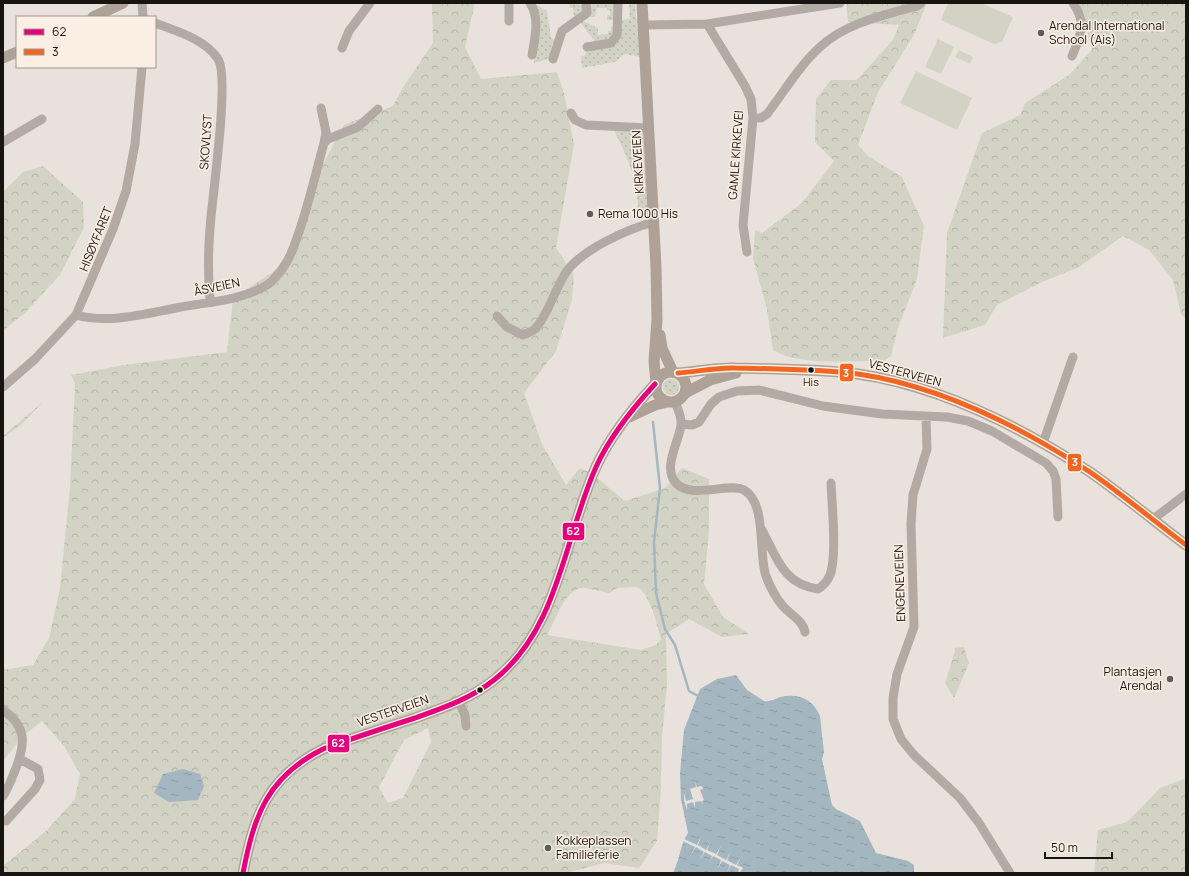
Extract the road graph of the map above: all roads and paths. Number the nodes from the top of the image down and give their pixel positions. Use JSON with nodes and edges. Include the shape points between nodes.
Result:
{"nodes":[{"id":1,"x":123,"y":3,"type":"edge"},
{"id":2,"x":142,"y":3,"type":"edge"},
{"id":3,"x":370,"y":3,"type":"edge"},
{"id":4,"x":509,"y":3,"type":"edge"},
{"id":5,"x":530,"y":3,"type":"edge"},
{"id":6,"x":586,"y":3,"type":"edge"},
{"id":7,"x":618,"y":3,"type":"edge"},
{"id":8,"x":642,"y":3,"type":"edge"},
{"id":9,"x":840,"y":3,"type":"edge"},
{"id":10,"x":921,"y":3,"type":"edge"},
{"id":11,"x":1073,"y":3,"type":"edge"},
{"id":12,"x":95,"y":16,"type":"edge"},
{"id":13,"x":143,"y":16,"type":"edge"},
{"id":14,"x":509,"y":21,"type":"dead end"},
{"id":15,"x":156,"y":23,"type":"edge"},
{"id":16,"x":707,"y":24,"type":"junction"},
{"id":17,"x":644,"y":25,"type":"junction"},
{"id":18,"x":587,"y":47,"type":"dead end"},
{"id":19,"x":342,"y":48,"type":"dead end"},
{"id":20,"x":16,"y":52,"type":"edge"},
{"id":21,"x":532,"y":54,"type":"dead end"},
{"id":22,"x":1072,"y":56,"type":"dead end"},
{"id":23,"x":3,"y":58,"type":"edge"},
{"id":24,"x":553,"y":60,"type":"dead end"},
{"id":25,"x":142,"y":68,"type":"edge"},
{"id":26,"x":321,"y":108,"type":"dead end"},
{"id":27,"x":378,"y":109,"type":"dead end"},
{"id":28,"x":571,"y":113,"type":"dead end"},
{"id":29,"x":753,"y":118,"type":"junction"},
{"id":30,"x":42,"y":119,"type":"dead end"},
{"id":31,"x":649,"y":128,"type":"junction"},
{"id":32,"x":3,"y":142,"type":"edge"},
{"id":33,"x":324,"y":143,"type":"junction"},
{"id":34,"x":654,"y":222,"type":"junction"},
{"id":35,"x":748,"y":252,"type":"dead end"},
{"id":36,"x":210,"y":301,"type":"junction"},
{"id":37,"x":76,"y":315,"type":"junction"},
{"id":38,"x":497,"y":316,"type":"dead end"},
{"id":39,"x":657,"y":320,"type":"junction"},
{"id":40,"x":1074,"y":357,"type":"dead end"},
{"id":41,"x":749,"y":370,"type":"junction"},
{"id":42,"x":676,"y":372,"type":"junction"},
{"id":43,"x":656,"y":383,"type":"junction"},
{"id":44,"x":3,"y":387,"type":"edge"},
{"id":45,"x":685,"y":393,"type":"junction"},
{"id":46,"x":671,"y":402,"type":"junction"},
{"id":47,"x":629,"y":417,"type":"junction"},
{"id":48,"x":926,"y":417,"type":"junction"},
{"id":49,"x":681,"y":424,"type":"junction"},
{"id":50,"x":1043,"y":443,"type":"junction"},
{"id":51,"x":831,"y":483,"type":"dead end"},
{"id":52,"x":1186,"y":494,"type":"edge"},
{"id":53,"x":1058,"y":517,"type":"dead end"},
{"id":54,"x":1152,"y":520,"type":"junction"},
{"id":55,"x":759,"y":525,"type":"junction"},
{"id":56,"x":1186,"y":545,"type":"edge"},
{"id":57,"x":805,"y":632,"type":"dead end"},
{"id":58,"x":459,"y":702,"type":"junction"},
{"id":59,"x":3,"y":710,"type":"edge"},
{"id":60,"x":466,"y":726,"type":"dead end"},
{"id":61,"x":20,"y":759,"type":"junction"},
{"id":62,"x":3,"y":796,"type":"edge"},
{"id":63,"x":6,"y":820,"type":"dead end"},
{"id":64,"x":243,"y":873,"type":"edge"},
{"id":65,"x":1010,"y":873,"type":"edge"}],
"edges":[{"from":1,"to":12,"type":"main road"},
{"from":2,"to":13,"type":"street"},
{"from":3,"to":19,"type":"street","via":[[349,31]]},
{"from":4,"to":14,"type":"street"},
{"from":5,"to":21,"type":"street","via":[[537,32]]},
{"from":6,"to":24,"type":"street","via":[[587,13],[562,32]]},
{"from":7,"to":18,"type":"street","via":[[617,36],[611,43]]},
{"from":8,"to":17,"type":"main road","name":"KIRKEVEIEN"},
{"from":9,"to":16,"type":"street"},
{"from":10,"to":29,"type":"street","via":[[870,19],[826,42],[801,69],[767,114],[761,118]]},
{"from":11,"to":22,"type":"street","via":[[1081,14],[1082,26]]},
{"from":15,"to":36,"type":"street","name":"SKOVLYST","via":[[212,50],[219,60],[222,73],[210,227]]},
{"from":16,"to":17,"type":"street"},
{"from":16,"to":29,"type":"street","name":"GAMLE KIRKEVEI","via":[[745,86],[751,99]]},
{"from":17,"to":31,"type":"main road","name":"KIRKEVEIEN"},
{"from":20,"to":23,"type":"main road"},
{"from":25,"to":37,"type":"street","name":"HISØYFARET","via":[[135,144],[125,197],[114,229]]},
{"from":26,"to":33,"type":"street","name":"ÅSVEIEN","via":[[326,132]]},
{"from":27,"to":33,"type":"street","via":[[358,127]]},
{"from":28,"to":31,"type":"street","via":[[575,120],[586,125]]},
{"from":29,"to":35,"type":"street","name":"GAMLE KIRKEVEI","via":[[743,225]]},
{"from":30,"to":32,"type":"street"},
{"from":31,"to":34,"type":"main road","name":"KIRKEVEIEN"},
{"from":33,"to":36,"type":"street","name":"ÅSVEIEN","via":[[292,252],[280,272],[267,285],[239,297]]},
{"from":34,"to":38,"type":"street","via":[[633,228],[608,240],[568,269],[536,328],[523,335],[507,327]]},
{"from":34,"to":39,"type":"main road","name":"KIRKEVEIEN"},
{"from":36,"to":37,"type":"street","name":"ÅSVEIEN","via":[[110,318],[89,319]]},
{"from":37,"to":44,"type":"street","name":"HISØYFARET","via":[[35,359]]},
{"from":39,"to":42,"type":"main road","name":"KIRKEVEIEN","via":[[662,348]]},
{"from":39,"to":43,"type":"main road","name":"KIRKEVEIEN","via":[[654,361]]},
{"from":40,"to":50,"type":"street"},
{"from":41,"to":42,"type":"main road","name":"VESTERVEIEN","via":[[734,368]]},
{"from":41,"to":45,"type":"main road","name":"VESTERVEIEN","via":[[710,380]]},
{"from":41,"to":50,"type":"main road","name":"VESTERVEIEN","via":[[829,371],[889,380],[964,404]]},
{"from":42,"to":43,"type":"main road","via":[[664,373]]},
{"from":42,"to":45,"type":"main road","via":[[684,380]]},
{"from":43,"to":46,"type":"main road","via":[[655,389],[659,398]]},
{"from":43,"to":47,"type":"main road","name":"VESTERVEIEN","via":[[632,410]]},
{"from":45,"to":46,"type":"main road"},
{"from":46,"to":47,"type":"main road","name":"VESTERVEIEN","via":[[645,409]]},
{"from":46,"to":49,"type":"street"},
{"from":47,"to":58,"type":"main road","name":"VESTERVEIEN","via":[[608,443],[595,468],[552,598],[538,628],[524,649],[499,676]]},
{"from":48,"to":49,"type":"street","via":[[823,406],[758,390],[738,391],[719,397],[699,422],[692,425]]},
{"from":48,"to":53,"type":"street","via":[[968,421],[992,431],[1046,462],[1056,479]]},
{"from":48,"to":65,"type":"street","name":"ENGENEVEIEN","via":[[927,449],[914,495],[911,524],[914,627],[897,674],[893,698],[894,719],[901,739],[914,755],[960,798]]},
{"from":49,"to":55,"type":"street","via":[[671,465],[675,483],[682,488],[693,490],[741,489],[749,493],[754,501]]},
{"from":50,"to":54,"type":"main road","name":"VESTERVEIEN","via":[[1091,473]]},
{"from":51,"to":55,"type":"street","via":[[833,559],[830,575],[818,590],[804,587],[791,580]]},
{"from":52,"to":54,"type":"street"},
{"from":54,"to":56,"type":"main road","name":"VESTERVEIEN"},
{"from":55,"to":57,"type":"street","via":[[766,575],[781,605],[799,622]]},
{"from":58,"to":60,"type":"street","via":[[465,715]]},
{"from":58,"to":64,"type":"main road","name":"VESTERVEIEN","via":[[323,749],[294,767],[263,805],[251,832]]},
{"from":59,"to":61,"type":"street","via":[[21,729],[23,742]]},
{"from":61,"to":62,"type":"street"},
{"from":61,"to":63,"type":"street","via":[[38,769],[40,780],[35,789]]}]}
